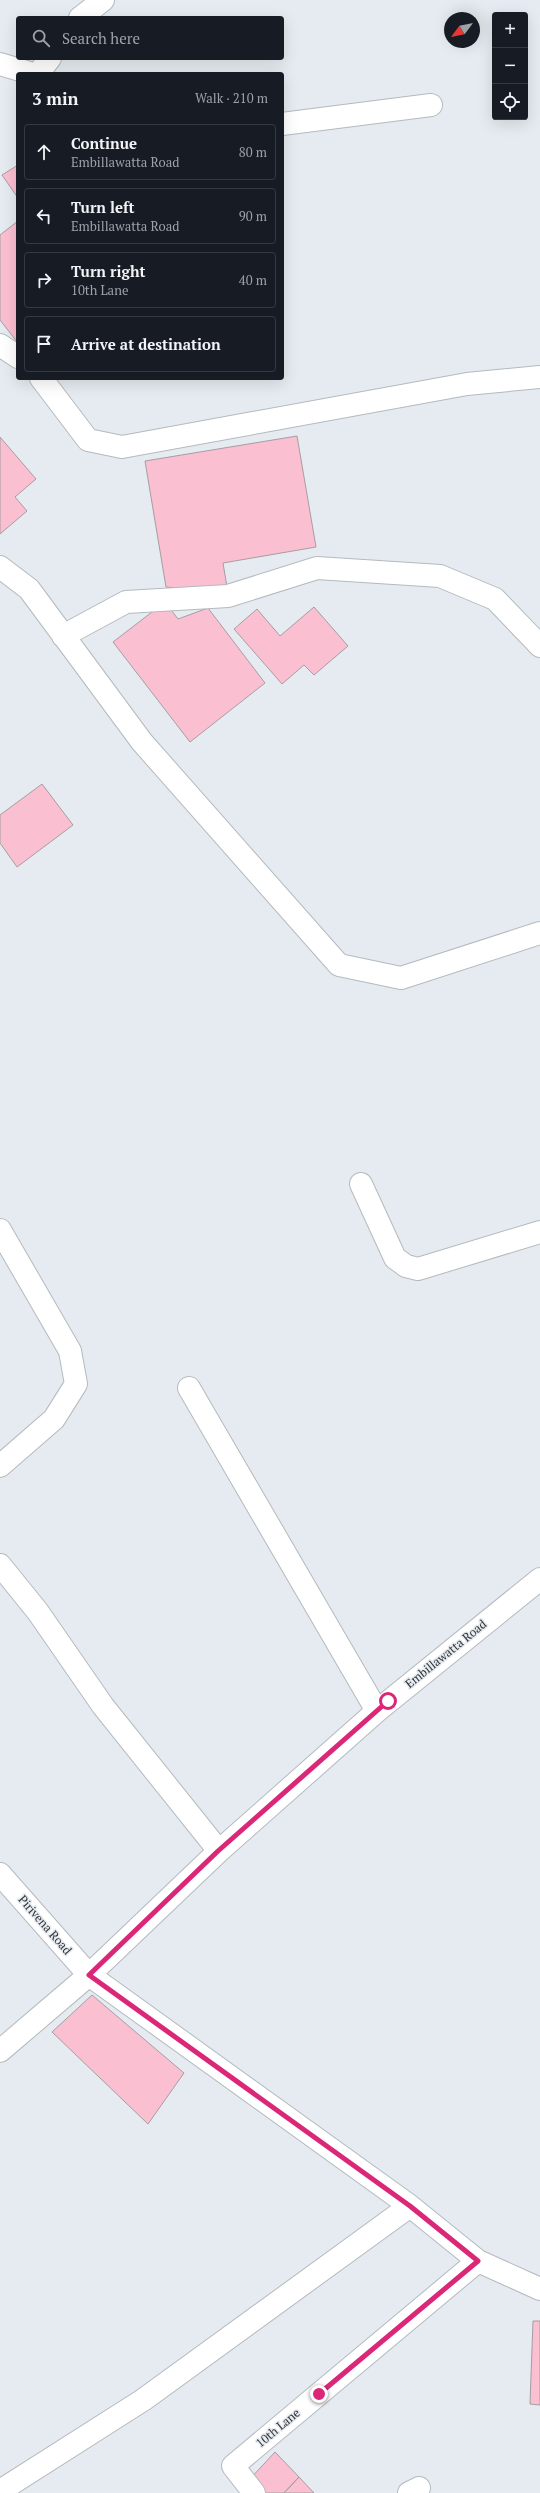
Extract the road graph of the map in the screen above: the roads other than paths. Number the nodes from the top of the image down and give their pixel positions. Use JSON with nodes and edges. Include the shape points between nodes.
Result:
{"nodes":[{"id":1,"x":103,"y":0,"type":"edge"},
{"id":2,"x":83,"y":16,"type":"edge"},
{"id":3,"x":48,"y":60,"type":"edge"},
{"id":4,"x":0,"y":64,"type":"edge"},
{"id":5,"x":26,"y":72,"type":"edge"},
{"id":6,"x":40,"y":72,"type":"edge"},
{"id":7,"x":431,"y":105,"type":"dead end"},
{"id":8,"x":284,"y":124,"type":"edge"},
{"id":9,"x":0,"y":345,"type":"edge"},
{"id":10,"x":16,"y":356,"type":"edge"},
{"id":11,"x":540,"y":377,"type":"edge"},
{"id":12,"x":43,"y":380,"type":"edge"},
{"id":13,"x":0,"y":567,"type":"edge"},
{"id":14,"x":63,"y":636,"type":"junction"},
{"id":15,"x":540,"y":646,"type":"edge"},
{"id":16,"x":540,"y":933,"type":"edge"},
{"id":17,"x":361,"y":1184,"type":"dead end"},
{"id":18,"x":0,"y":1230,"type":"edge"},
{"id":19,"x":540,"y":1232,"type":"edge"},
{"id":20,"x":189,"y":1388,"type":"dead end"},
{"id":21,"x":0,"y":1466,"type":"edge"},
{"id":22,"x":0,"y":1565,"type":"edge"},
{"id":23,"x":540,"y":1579,"type":"edge"},
{"id":24,"x":377,"y":1711,"type":"junction"},
{"id":25,"x":218,"y":1851,"type":"junction"},
{"id":26,"x":0,"y":1874,"type":"edge"},
{"id":27,"x":89,"y":1975,"type":"junction"},
{"id":28,"x":0,"y":2051,"type":"edge"},
{"id":29,"x":410,"y":2206,"type":"junction"},
{"id":30,"x":478,"y":2261,"type":"junction"},
{"id":31,"x":540,"y":2289,"type":"edge"},
{"id":32,"x":0,"y":2491,"type":"edge"},
{"id":33,"x":254,"y":2493,"type":"edge"}],
"edges":[{"from":1,"to":2,"type":"street"},
{"from":3,"to":6,"type":"street"},
{"from":4,"to":5,"type":"street"},
{"from":7,"to":8,"type":"street"},
{"from":9,"to":10,"type":"street"},
{"from":11,"to":12,"type":"street","via":[[467,384],[122,447],[88,440]]},
{"from":13,"to":14,"type":"street","via":[[29,589]]},
{"from":14,"to":15,"type":"street","via":[[126,602],[228,596],[317,568],[440,576],[495,599]]},
{"from":14,"to":16,"type":"street","via":[[142,742],[339,965],[401,978]]},
{"from":17,"to":19,"type":"street","via":[[395,1258],[406,1266],[418,1269]]},
{"from":18,"to":21,"type":"street","via":[[70,1351],[76,1384],[54,1419]]},
{"from":20,"to":24,"type":"street"},
{"from":22,"to":25,"type":"street","via":[[38,1612],[103,1706]]},
{"from":23,"to":24,"type":"street","name":"Embillawatta Road"},
{"from":24,"to":25,"type":"street","name":"Embillawatta Road"},
{"from":25,"to":27,"type":"street","name":"Embillawatta Road"},
{"from":26,"to":27,"type":"street","name":"Pirivena Road"},
{"from":27,"to":28,"type":"street","name":"Embillawatta Road"},
{"from":27,"to":29,"type":"street"},
{"from":29,"to":30,"type":"street"},
{"from":29,"to":32,"type":"street","via":[[143,2400]]},
{"from":30,"to":31,"type":"street"},
{"from":30,"to":33,"type":"street","name":"10th Lane","via":[[233,2466]]}]}
